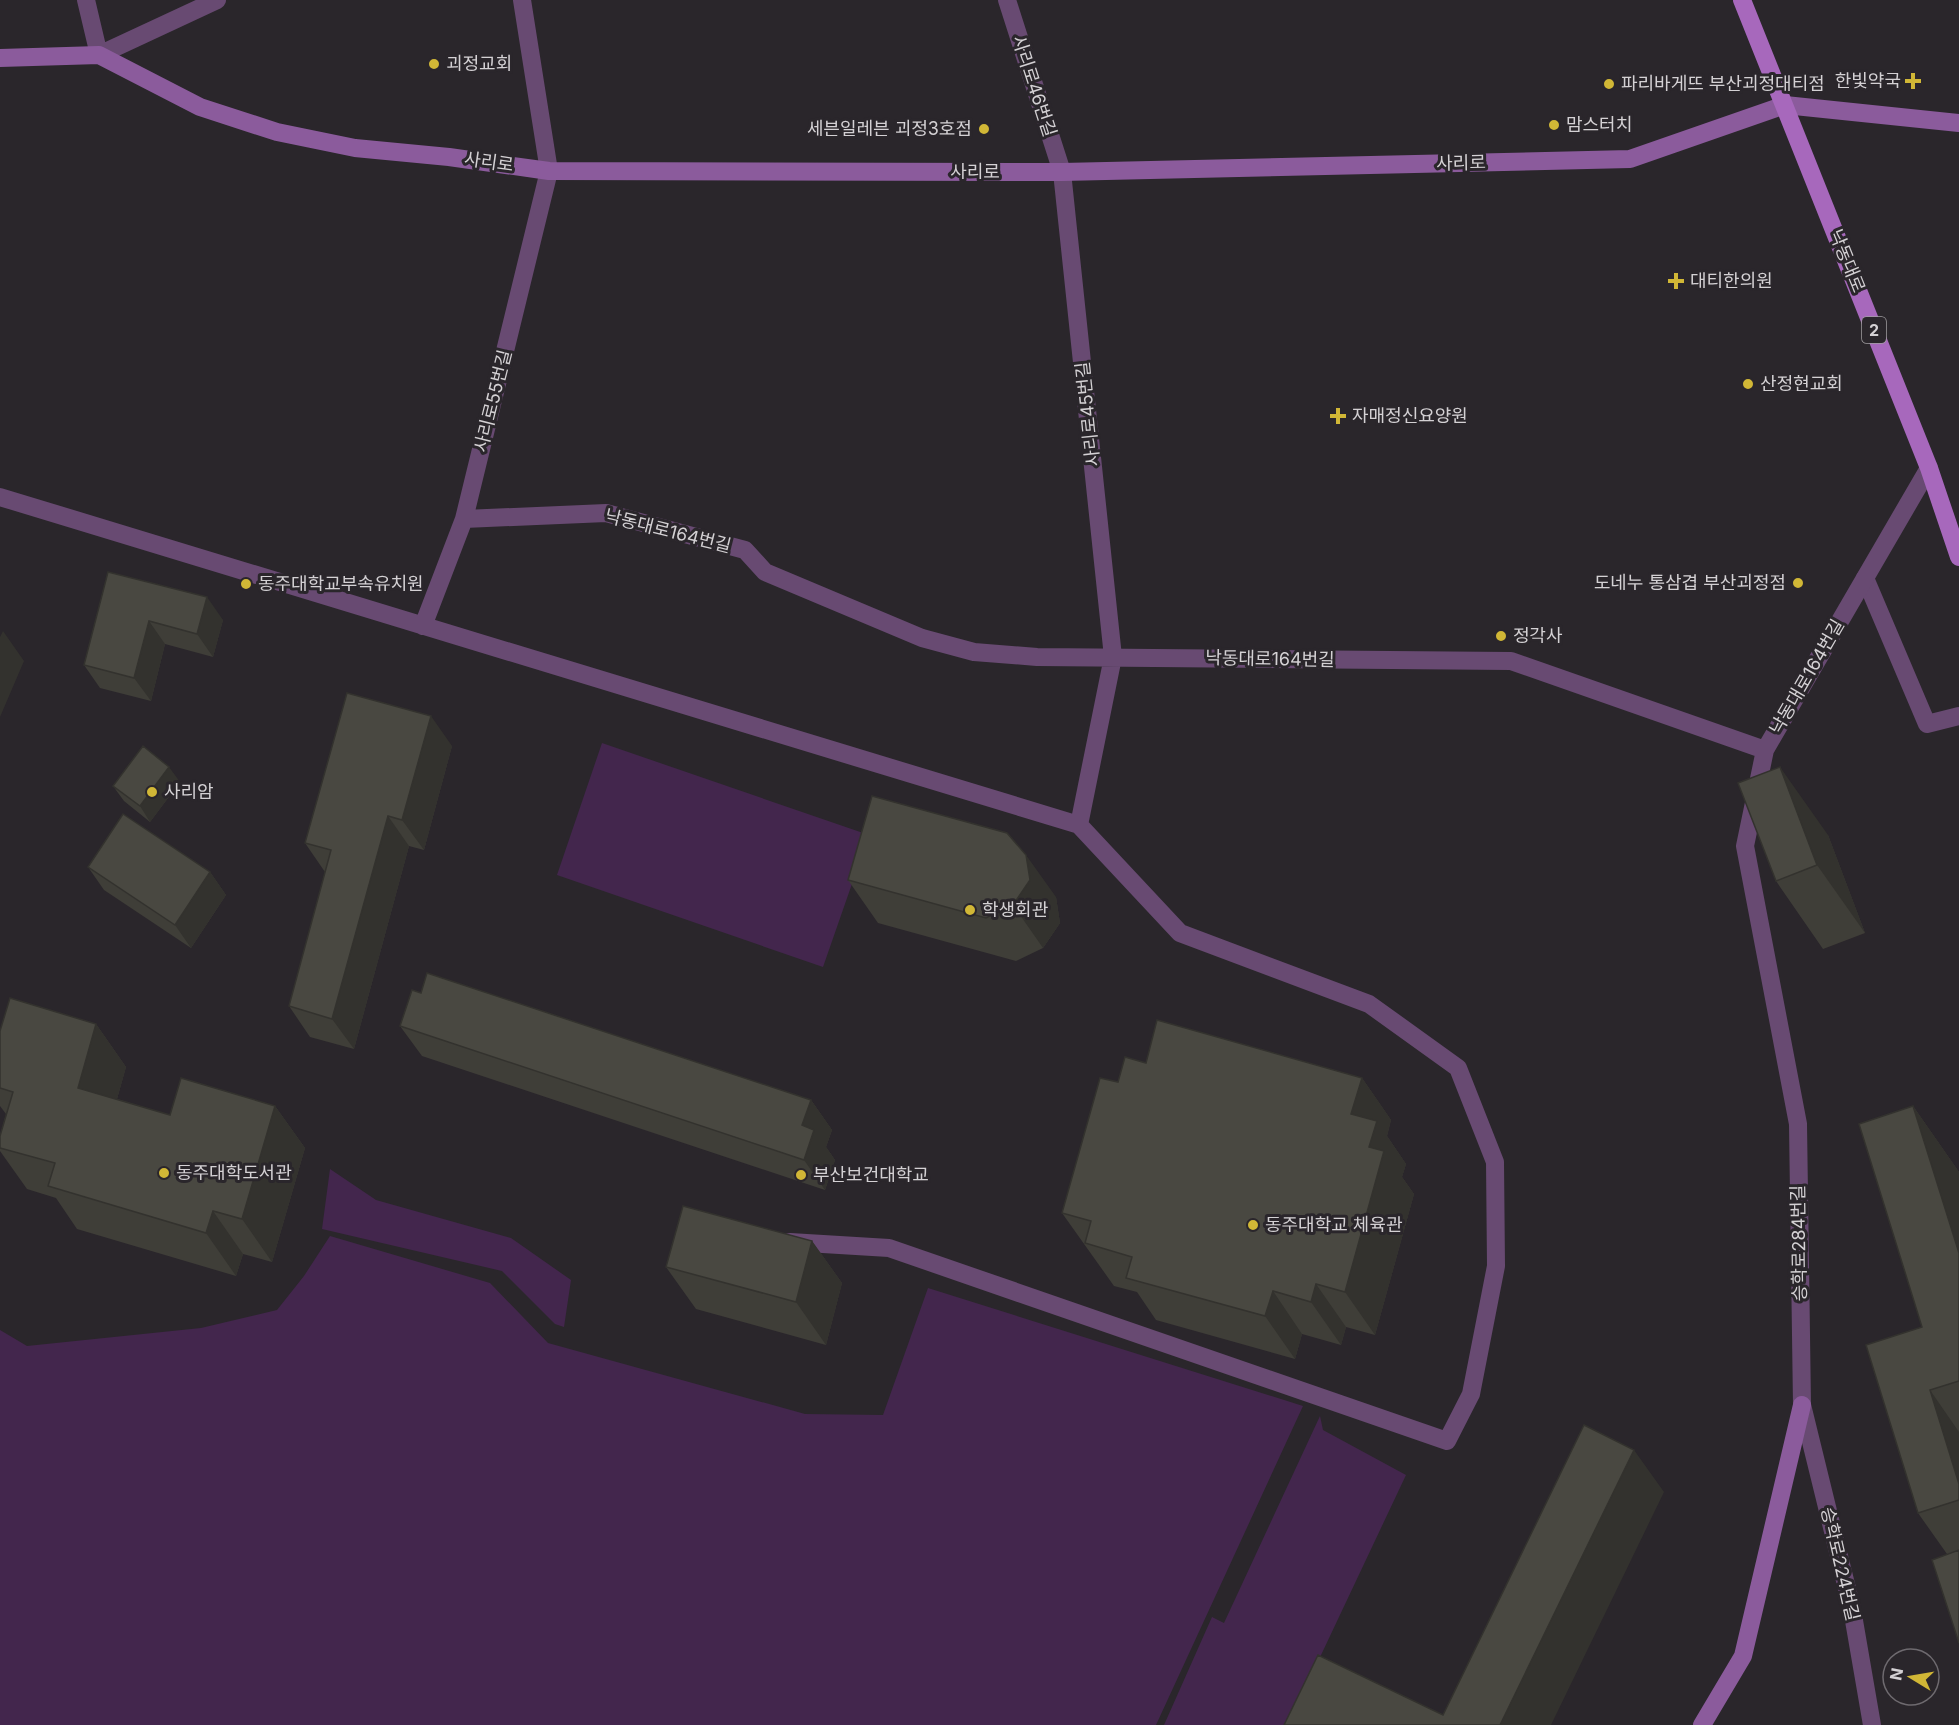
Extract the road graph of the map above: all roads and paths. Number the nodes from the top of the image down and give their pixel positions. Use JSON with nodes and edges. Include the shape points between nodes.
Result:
{"nodes":[{"id":1,"x":86,"y":0,"type":"edge"},
{"id":2,"x":217,"y":0,"type":"edge"},
{"id":3,"x":522,"y":0,"type":"edge"},
{"id":4,"x":1007,"y":0,"type":"edge"},
{"id":5,"x":1742,"y":0,"type":"edge"},
{"id":6,"x":99,"y":56,"type":"junction"},
{"id":7,"x":0,"y":57,"type":"edge"},
{"id":8,"x":1785,"y":105,"type":"junction"},
{"id":9,"x":1959,"y":123,"type":"edge"},
{"id":10,"x":549,"y":171,"type":"junction"},
{"id":11,"x":1062,"y":172,"type":"junction"},
{"id":12,"x":1929,"y":468,"type":"junction"},
{"id":13,"x":0,"y":497,"type":"edge"},
{"id":14,"x":464,"y":519,"type":"junction"},
{"id":15,"x":1959,"y":557,"type":"edge"},
{"id":16,"x":1865,"y":578,"type":"junction"},
{"id":17,"x":423,"y":626,"type":"junction"},
{"id":18,"x":1113,"y":657,"type":"junction"},
{"id":19,"x":1959,"y":716,"type":"edge"},
{"id":20,"x":1765,"y":750,"type":"junction"},
{"id":21,"x":1079,"y":825,"type":"junction"},
{"id":22,"x":782,"y":1241,"type":"edge"},
{"id":23,"x":1802,"y":1405,"type":"junction"},
{"id":24,"x":1702,"y":1725,"type":"edge"},
{"id":25,"x":1872,"y":1725,"type":"edge"}],
"edges":[{"from":1,"to":6,"type":"street"},
{"from":2,"to":6,"type":"street"},
{"from":3,"to":10,"type":"street"},
{"from":4,"to":11,"type":"street","name":"사리로46번길"},
{"from":5,"to":8,"type":"main road","name":"낙동대로","number":"2"},
{"from":6,"to":7,"type":"street","name":"사리로"},
{"from":6,"to":10,"type":"street","name":"사리로","via":[[200,107],[277,132],[355,148]]},
{"from":8,"to":9,"type":"street","name":"사리로"},
{"from":8,"to":11,"type":"street","name":"사리로","via":[[1630,159]]},
{"from":8,"to":12,"type":"main road","name":"낙동대로","number":"2"},
{"from":10,"to":11,"type":"street","name":"사리로"},
{"from":10,"to":14,"type":"street","name":"사리로55번길"},
{"from":11,"to":18,"type":"street","name":"사리로45번길"},
{"from":12,"to":15,"type":"main road","name":"낙동대로","number":"2"},
{"from":12,"to":16,"type":"street","name":"낙동대로164번길"},
{"from":13,"to":17,"type":"street"},
{"from":14,"to":17,"type":"street","name":"사리로55번길"},
{"from":14,"to":18,"type":"street","name":"낙동대로164번길","via":[[606,513],[745,550],[765,572],[922,638],[974,652]]},
{"from":16,"to":19,"type":"street","via":[[1927,724]]},
{"from":16,"to":20,"type":"street","name":"낙동대로164번길"},
{"from":17,"to":21,"type":"street"},
{"from":18,"to":20,"type":"street","name":"낙동대로164번길","via":[[1511,661]]},
{"from":18,"to":21,"type":"street","name":"사리로45번길"},
{"from":20,"to":23,"type":"street","name":"승학로284번길","via":[[1745,846],[1798,1124]]},
{"from":21,"to":22,"type":"street","via":[[1180,933],[1369,1004],[1458,1068],[1495,1162],[1496,1266],[1471,1394],[1447,1441],[889,1248]]},
{"from":23,"to":24,"type":"street","name":"승학로284번길","via":[[1743,1656]]},
{"from":23,"to":25,"type":"street","name":"승학로224번길","via":[[1852,1609]]}]}
